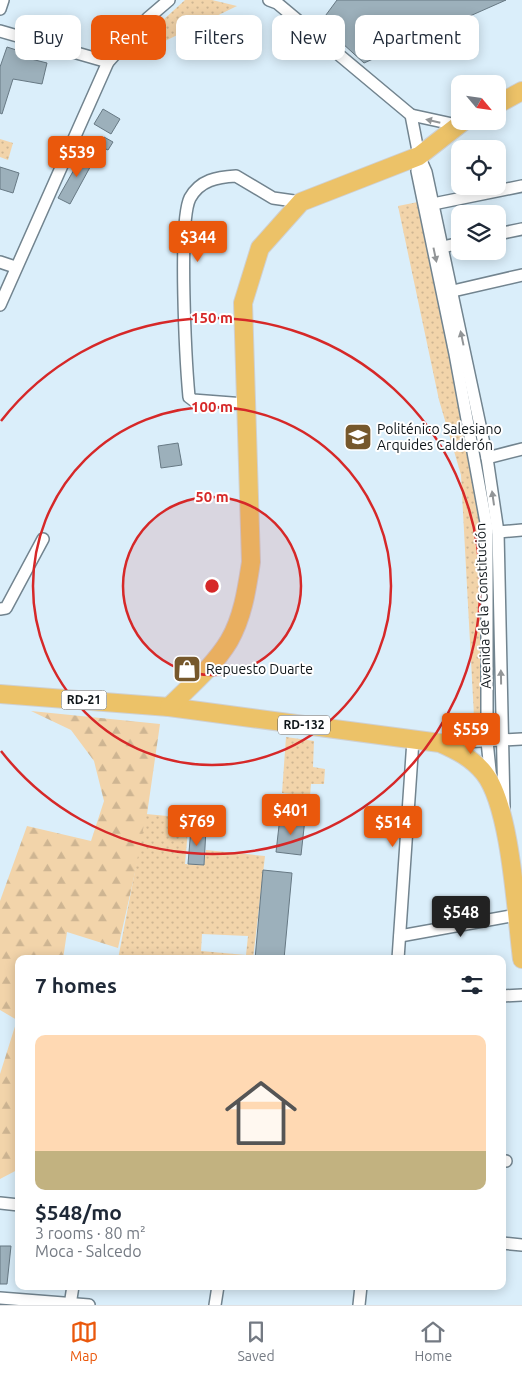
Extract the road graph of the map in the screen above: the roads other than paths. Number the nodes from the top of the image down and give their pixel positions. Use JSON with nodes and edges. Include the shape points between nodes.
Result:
{"nodes":[{"id":1,"x":2,"y":0,"type":"edge"},
{"id":2,"x":169,"y":0,"type":"edge"},
{"id":3,"x":275,"y":1,"type":"edge"},
{"id":4,"x":0,"y":9,"type":"edge"},
{"id":5,"x":0,"y":31,"type":"edge"},
{"id":6,"x":108,"y":62,"type":"junction"},
{"id":7,"x":522,"y":91,"type":"edge"},
{"id":8,"x":506,"y":100,"type":"edge"},
{"id":9,"x":411,"y":115,"type":"junction"},
{"id":10,"x":451,"y":122,"type":"edge"},
{"id":11,"x":451,"y":130,"type":"edge"},
{"id":12,"x":419,"y":156,"type":"junction"},
{"id":13,"x":522,"y":186,"type":"edge"},
{"id":14,"x":300,"y":202,"type":"junction"},
{"id":15,"x":433,"y":204,"type":"junction"},
{"id":16,"x":522,"y":229,"type":"edge"},
{"id":17,"x":506,"y":232,"type":"edge"},
{"id":18,"x":451,"y":245,"type":"edge"},
{"id":19,"x":443,"y":247,"type":"junction"},
{"id":20,"x":0,"y":262,"type":"edge"},
{"id":21,"x":15,"y":267,"type":"junction"},
{"id":22,"x":522,"y":275,"type":"edge"},
{"id":23,"x":453,"y":291,"type":"junction"},
{"id":24,"x":0,"y":305,"type":"edge"},
{"id":25,"x":245,"y":404,"type":"junction"},
{"id":26,"x":522,"y":449,"type":"edge"},
{"id":27,"x":487,"y":458,"type":"junction"},
{"id":28,"x":522,"y":530,"type":"edge"},
{"id":29,"x":498,"y":532,"type":"junction"},
{"id":30,"x":43,"y":539,"type":"dead end"},
{"id":31,"x":0,"y":609,"type":"edge"},
{"id":32,"x":0,"y":694,"type":"edge"},
{"id":33,"x":169,"y":707,"type":"junction"},
{"id":34,"x":522,"y":739,"type":"edge"},
{"id":35,"x":413,"y":740,"type":"junction"},
{"id":36,"x":502,"y":740,"type":"junction"},
{"id":37,"x":487,"y":742,"type":"junction"},
{"id":38,"x":440,"y":743,"type":"junction"},
{"id":39,"x":492,"y":787,"type":"junction"},
{"id":40,"x":505,"y":831,"type":"junction"},
{"id":41,"x":519,"y":926,"type":"edge"},
{"id":42,"x":400,"y":936,"type":"junction"},
{"id":43,"x":398,"y":955,"type":"edge"},
{"id":44,"x":522,"y":959,"type":"edge"},
{"id":45,"x":522,"y":995,"type":"edge"},
{"id":46,"x":506,"y":996,"type":"edge"},
{"id":47,"x":0,"y":1203,"type":"edge"},
{"id":48,"x":15,"y":1205,"type":"edge"},
{"id":49,"x":506,"y":1244,"type":"edge"},
{"id":50,"x":522,"y":1245,"type":"edge"},
{"id":51,"x":73,"y":1290,"type":"edge"},
{"id":52,"x":218,"y":1290,"type":"edge"},
{"id":53,"x":361,"y":1290,"type":"edge"},
{"id":54,"x":0,"y":1298,"type":"edge"},
{"id":55,"x":71,"y":1304,"type":"edge"},
{"id":56,"x":89,"y":1305,"type":"edge"},
{"id":57,"x":216,"y":1305,"type":"edge"},
{"id":58,"x":359,"y":1305,"type":"edge"}],
"edges":[{"from":1,"to":4,"type":"street"},
{"from":2,"to":6,"type":"street"},
{"from":3,"to":9,"type":"street"},
{"from":5,"to":6,"type":"street"},
{"from":6,"to":21,"type":"street"},
{"from":7,"to":8,"type":"main road"},
{"from":10,"to":9,"type":"street","one_way":true},
{"from":9,"to":12,"type":"street"},
{"from":11,"to":12,"type":"main road"},
{"from":12,"to":14,"type":"main road"},
{"from":12,"to":15,"type":"street","name":"Avenida de la Constitución"},
{"from":12,"to":37,"type":"street","name":"Avenida de la Constitución","one_way":true,"via":[[418,171],[487,528]]},
{"from":13,"to":15,"type":"street"},
{"from":14,"to":25,"type":"main road","via":[[260,248],[243,303]]},
{"from":14,"to":25,"type":"street","via":[[273,198],[236,176],[206,182],[194,193],[188,206],[185,252],[189,397]]},
{"from":15,"to":19,"type":"street","name":"Avenida de la Constitución"},
{"from":16,"to":17,"type":"street"},
{"from":18,"to":19,"type":"street"},
{"from":19,"to":23,"type":"street","name":"Avenida de la Constitución"},
{"from":20,"to":21,"type":"street"},
{"from":21,"to":24,"type":"street"},
{"from":22,"to":23,"type":"street"},
{"from":27,"to":23,"type":"street","name":"Avenida de la Constitución","one_way":true},
{"from":25,"to":33,"type":"main road","via":[[252,562],[244,604],[229,641]]},
{"from":26,"to":27,"type":"street"},
{"from":29,"to":27,"type":"street","name":"Avenida de la Constitución","one_way":true},
{"from":28,"to":29,"type":"street"},
{"from":36,"to":29,"type":"street","name":"Avenida de la Constitución","one_way":true},
{"from":30,"to":31,"type":"street","via":[[6,608]]},
{"from":32,"to":33,"type":"main road","number":"RD-21"},
{"from":33,"to":35,"type":"main road","number":"RD-132"},
{"from":34,"to":36,"type":"street"},
{"from":35,"to":38,"type":"main road","number":"RD-132"},
{"from":35,"to":42,"type":"street"},
{"from":36,"to":37,"type":"street"},
{"from":36,"to":40,"type":"street","name":"Avenida de la Constitución"},
{"from":37,"to":38,"type":"street"},
{"from":37,"to":39,"type":"street","name":"Avenida de la Constitución"},
{"from":38,"to":39,"type":"main road","number":"RD-132","via":[[475,764]]},
{"from":39,"to":40,"type":"main road","number":"RD-132"},
{"from":40,"to":41,"type":"main road","number":"RD-132"},
{"from":41,"to":42,"type":"street"},
{"from":41,"to":44,"type":"main road","number":"RD-132"},
{"from":42,"to":43,"type":"street"},
{"from":45,"to":46,"type":"street"},
{"from":47,"to":48,"type":"street"},
{"from":49,"to":50,"type":"street"},
{"from":51,"to":55,"type":"street"},
{"from":52,"to":57,"type":"street"},
{"from":53,"to":58,"type":"street"},
{"from":54,"to":55,"type":"street"},
{"from":55,"to":56,"type":"street"}]}
